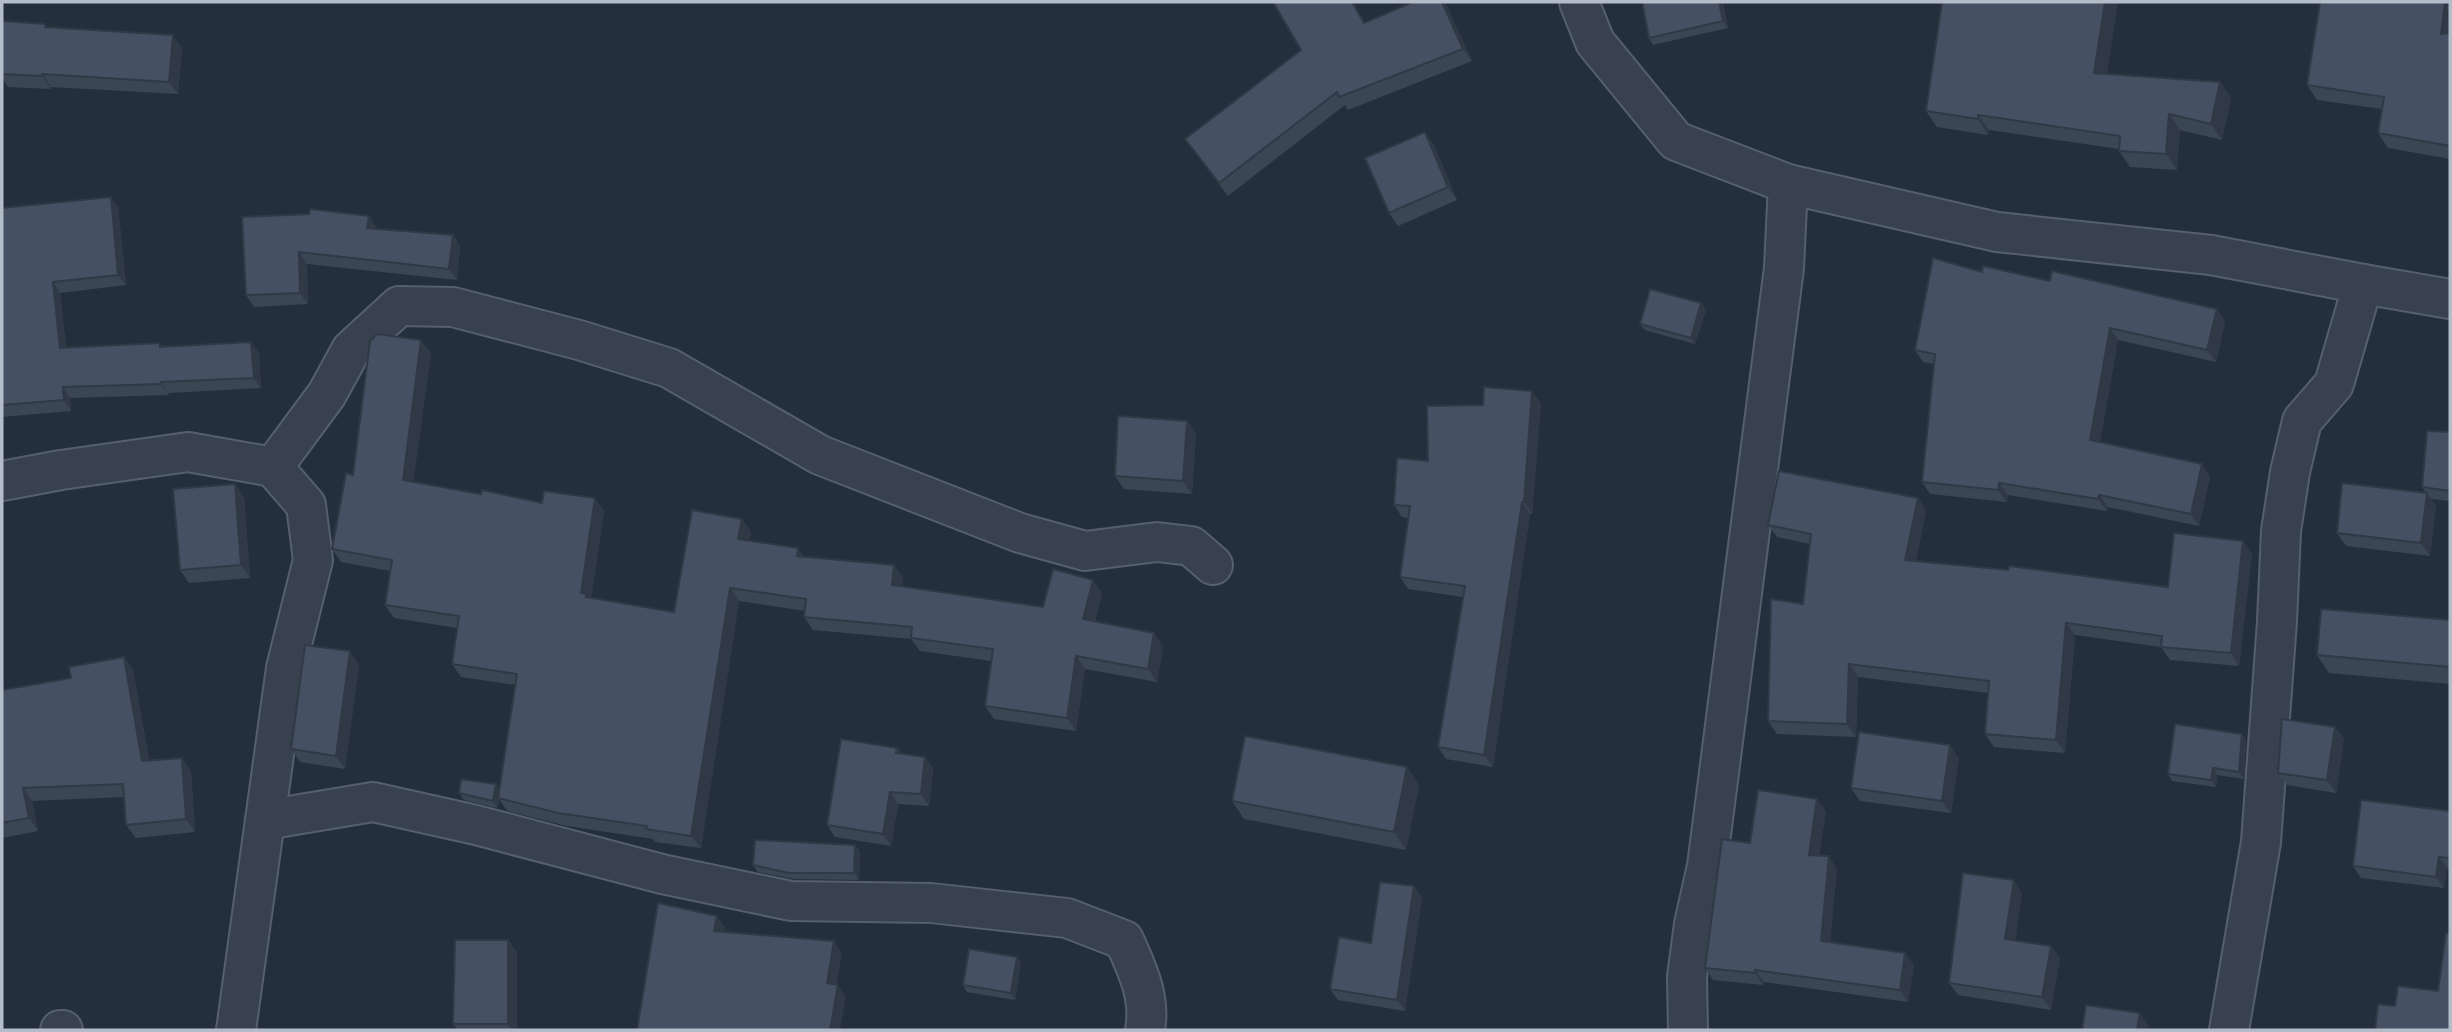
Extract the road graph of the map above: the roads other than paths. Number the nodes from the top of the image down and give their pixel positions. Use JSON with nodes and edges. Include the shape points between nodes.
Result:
{"nodes":[{"id":1,"x":1579,"y":2,"type":"edge"},
{"id":2,"x":1788,"y":184,"type":"junction"},
{"id":3,"x":2362,"y":284,"type":"junction"},
{"id":4,"x":2450,"y":299,"type":"edge"},
{"id":5,"x":273,"y":467,"type":"junction"},
{"id":6,"x":2,"y":481,"type":"edge"},
{"id":7,"x":1213,"y":565,"type":"dead end"},
{"id":8,"x":265,"y":820,"type":"junction"},
{"id":9,"x":236,"y":1030,"type":"edge"},
{"id":10,"x":1145,"y":1030,"type":"edge"},
{"id":11,"x":1688,"y":1030,"type":"edge"},
{"id":12,"x":2229,"y":1030,"type":"edge"}],
"edges":[{"from":1,"to":2,"type":"street","via":[[1595,42],[1676,141]]},
{"from":2,"to":3,"type":"street","via":[[1997,232],[2211,255]]},
{"from":2,"to":11,"type":"street","via":[[1784,268],[1707,866],[1693,925],[1687,977]]},
{"from":3,"to":4,"type":"street"},
{"from":3,"to":12,"type":"street","via":[[2334,384],[2302,421],[2290,472],[2281,531],[2261,842]]},
{"from":5,"to":6,"type":"street","via":[[188,452]]},
{"from":5,"to":7,"type":"street","via":[[327,394],[351,350],[399,306],[453,307],[669,368],[820,455],[1020,533],[1085,551],[1157,542],[1191,546]]},
{"from":5,"to":8,"type":"street","via":[[306,505],[313,560],[286,668]]},
{"from":8,"to":9,"type":"street"},
{"from":8,"to":10,"type":"street","via":[[373,802],[791,901],[931,903],[1067,918],[1124,940],[1143,985]]}]}
